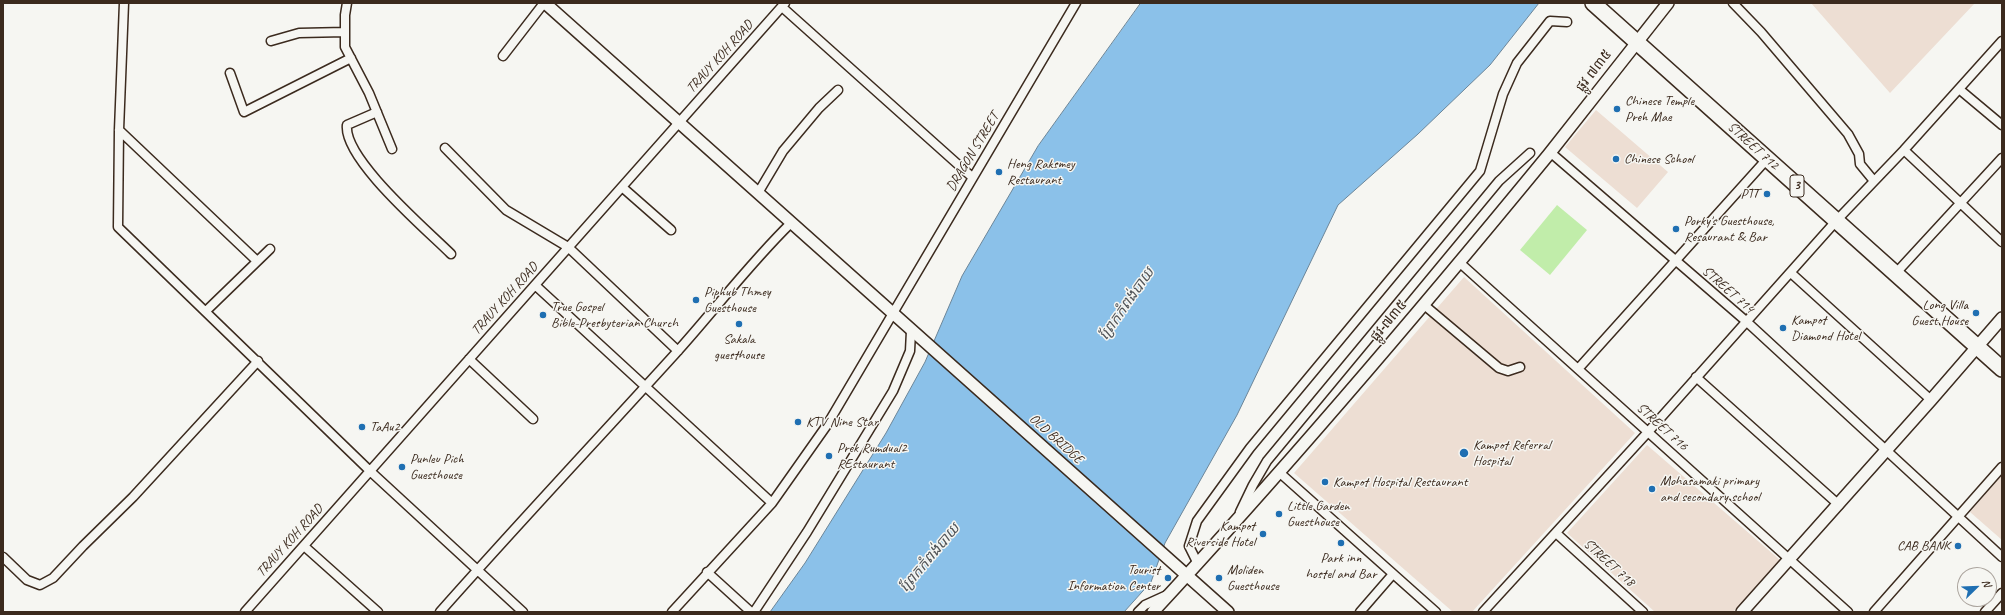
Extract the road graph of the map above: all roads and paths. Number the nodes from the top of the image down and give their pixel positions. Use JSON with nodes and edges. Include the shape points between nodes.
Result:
{"nodes":[{"id":1,"x":124,"y":3,"type":"edge"},
{"id":2,"x":347,"y":3,"type":"edge"},
{"id":3,"x":544,"y":3,"type":"edge"},
{"id":4,"x":1076,"y":3,"type":"edge"},
{"id":5,"x":1592,"y":3,"type":"edge"},
{"id":6,"x":1668,"y":3,"type":"edge"},
{"id":7,"x":1733,"y":3,"type":"edge"},
{"id":8,"x":783,"y":5,"type":"edge"},
{"id":9,"x":1567,"y":22,"type":"dead end"},
{"id":10,"x":345,"y":32,"type":"junction"},
{"id":11,"x":271,"y":41,"type":"dead end"},
{"id":12,"x":1637,"y":41,"type":"junction"},
{"id":13,"x":2002,"y":41,"type":"edge"},
{"id":14,"x":503,"y":56,"type":"dead end"},
{"id":15,"x":351,"y":58,"type":"junction"},
{"id":16,"x":230,"y":73,"type":"dead end"},
{"id":17,"x":1959,"y":89,"type":"junction"},
{"id":18,"x":838,"y":90,"type":"dead end"},
{"id":19,"x":377,"y":112,"type":"junction"},
{"id":20,"x":680,"y":122,"type":"junction"},
{"id":21,"x":2002,"y":125,"type":"edge"},
{"id":22,"x":119,"y":130,"type":"junction"},
{"id":23,"x":445,"y":148,"type":"dead end"},
{"id":24,"x":392,"y":149,"type":"dead end"},
{"id":25,"x":1904,"y":150,"type":"junction"},
{"id":26,"x":1550,"y":152,"type":"junction"},
{"id":27,"x":1530,"y":153,"type":"dead end"},
{"id":28,"x":2002,"y":158,"type":"edge"},
{"id":29,"x":1767,"y":159,"type":"junction"},
{"id":30,"x":972,"y":178,"type":"junction"},
{"id":31,"x":1874,"y":181,"type":"junction"},
{"id":32,"x":622,"y":187,"type":"junction"},
{"id":33,"x":758,"y":193,"type":"junction"},
{"id":34,"x":1960,"y":203,"type":"junction"},
{"id":35,"x":1837,"y":220,"type":"junction"},
{"id":36,"x":791,"y":223,"type":"junction"},
{"id":37,"x":671,"y":230,"type":"dead end"},
{"id":38,"x":2002,"y":242,"type":"edge"},
{"id":39,"x":568,"y":248,"type":"junction"},
{"id":40,"x":270,"y":249,"type":"dead end"},
{"id":41,"x":451,"y":254,"type":"dead end"},
{"id":42,"x":256,"y":261,"type":"junction"},
{"id":43,"x":1458,"y":262,"type":"junction"},
{"id":44,"x":1676,"y":262,"type":"junction"},
{"id":45,"x":1791,"y":273,"type":"junction"},
{"id":46,"x":1896,"y":273,"type":"junction"},
{"id":47,"x":535,"y":285,"type":"junction"},
{"id":48,"x":1423,"y":304,"type":"junction"},
{"id":49,"x":206,"y":311,"type":"junction"},
{"id":50,"x":892,"y":314,"type":"junction"},
{"id":51,"x":2002,"y":318,"type":"edge"},
{"id":52,"x":1746,"y":322,"type":"junction"},
{"id":53,"x":913,"y":333,"type":"junction"},
{"id":54,"x":1976,"y":346,"type":"junction"},
{"id":55,"x":678,"y":351,"type":"junction"},
{"id":56,"x":469,"y":359,"type":"junction"},
{"id":57,"x":258,"y":361,"type":"junction"},
{"id":58,"x":1520,"y":367,"type":"dead end"},
{"id":59,"x":1578,"y":369,"type":"junction"},
{"id":60,"x":2002,"y":369,"type":"edge"},
{"id":61,"x":1696,"y":377,"type":"junction"},
{"id":62,"x":645,"y":387,"type":"junction"},
{"id":63,"x":1931,"y":400,"type":"junction"},
{"id":64,"x":534,"y":419,"type":"dead end"},
{"id":65,"x":1648,"y":432,"type":"junction"},
{"id":66,"x":1886,"y":451,"type":"junction"},
{"id":67,"x":2002,"y":467,"type":"edge"},
{"id":68,"x":370,"y":471,"type":"junction"},
{"id":69,"x":1280,"y":473,"type":"junction"},
{"id":70,"x":772,"y":503,"type":"junction"},
{"id":71,"x":1839,"y":505,"type":"junction"},
{"id":72,"x":1958,"y":518,"type":"junction"},
{"id":73,"x":1236,"y":522,"type":"junction"},
{"id":74,"x":1556,"y":533,"type":"junction"},
{"id":75,"x":304,"y":546,"type":"junction"},
{"id":76,"x":3,"y":557,"type":"edge"},
{"id":77,"x":2002,"y":557,"type":"edge"},
{"id":78,"x":1790,"y":560,"type":"junction"},
{"id":79,"x":1198,"y":564,"type":"junction"},
{"id":80,"x":477,"y":570,"type":"junction"},
{"id":81,"x":707,"y":572,"type":"junction"},
{"id":82,"x":1393,"y":574,"type":"junction"},
{"id":83,"x":1187,"y":575,"type":"junction"},
{"id":84,"x":1171,"y":593,"type":"junction"},
{"id":85,"x":2002,"y":593,"type":"edge"},
{"id":86,"x":244,"y":612,"type":"edge"},
{"id":87,"x":378,"y":612,"type":"edge"},
{"id":88,"x":440,"y":612,"type":"edge"},
{"id":89,"x":523,"y":612,"type":"edge"},
{"id":90,"x":672,"y":612,"type":"edge"},
{"id":91,"x":753,"y":612,"type":"edge"},
{"id":92,"x":1138,"y":612,"type":"edge"},
{"id":93,"x":1153,"y":612,"type":"edge"},
{"id":94,"x":1228,"y":612,"type":"edge"},
{"id":95,"x":1360,"y":612,"type":"edge"},
{"id":96,"x":1436,"y":612,"type":"edge"},
{"id":97,"x":1483,"y":612,"type":"edge"},
{"id":98,"x":1644,"y":612,"type":"edge"},
{"id":99,"x":1742,"y":612,"type":"edge"},
{"id":100,"x":1848,"y":612,"type":"edge"},
{"id":101,"x":1874,"y":612,"type":"edge"},
{"id":102,"x":1985,"y":612,"type":"edge"}],
"edges":[{"from":1,"to":22,"type":"street"},
{"from":2,"to":10,"type":"street"},
{"from":3,"to":14,"type":"street"},
{"from":3,"to":20,"type":"street","name":"OLD BRIDGE"},
{"from":4,"to":30,"type":"street","name":"DRAGON STREET"},
{"from":5,"to":12,"type":"highway","name":"STREET 712","number":"3"},
{"from":6,"to":12,"type":"street","name":"ផ្លូវ ៧៣៥"},
{"from":7,"to":31,"type":"street","via":[[1848,134],[1859,154],[1860,164]]},
{"from":8,"to":20,"type":"street","name":"TRAUY KOH ROAD"},
{"from":8,"to":30,"type":"street"},
{"from":9,"to":79,"type":"street","via":[[1550,20],[1517,63],[1503,94],[1480,171],[1250,448],[1197,521],[1189,546]]},
{"from":10,"to":11,"type":"street","via":[[299,33]]},
{"from":10,"to":15,"type":"street","via":[[346,47]]},
{"from":12,"to":26,"type":"street","name":"ផ្លូវ ៧៣៥"},
{"from":12,"to":29,"type":"highway","name":"STREET 712","number":"3"},
{"from":13,"to":17,"type":"street"},
{"from":15,"to":16,"type":"street","via":[[244,112]]},
{"from":15,"to":19,"type":"street"},
{"from":17,"to":21,"type":"street"},
{"from":17,"to":25,"type":"street"},
{"from":18,"to":33,"type":"street","via":[[819,108],[783,151]]},
{"from":19,"to":24,"type":"street"},
{"from":19,"to":41,"type":"street","via":[[347,125],[354,148],[364,166],[384,189]]},
{"from":20,"to":32,"type":"street","name":"TRAUY KOH ROAD"},
{"from":20,"to":33,"type":"street","name":"OLD BRIDGE"},
{"from":22,"to":42,"type":"street"},
{"from":22,"to":49,"type":"street","via":[[118,227]]},
{"from":23,"to":39,"type":"street","via":[[506,210]]},
{"from":25,"to":31,"type":"street"},
{"from":25,"to":34,"type":"street"},
{"from":26,"to":43,"type":"street","name":"ផ្លូវ ៧៣៥"},
{"from":26,"to":44,"type":"street","name":"STREET 714"},
{"from":27,"to":73,"type":"street","via":[[1500,181],[1267,461]]},
{"from":28,"to":34,"type":"street"},
{"from":29,"to":35,"type":"highway","name":"STREET 712","number":"3"},
{"from":29,"to":44,"type":"street"},
{"from":30,"to":50,"type":"street","name":"DRAGON STREET"},
{"from":31,"to":35,"type":"street"},
{"from":32,"to":37,"type":"street"},
{"from":32,"to":39,"type":"street","name":"TRAUY KOH ROAD"},
{"from":33,"to":36,"type":"street","name":"OLD BRIDGE"},
{"from":34,"to":38,"type":"street"},
{"from":34,"to":46,"type":"street"},
{"from":35,"to":45,"type":"street"},
{"from":35,"to":46,"type":"highway","name":"STREET 712","number":"3"},
{"from":36,"to":50,"type":"street","name":"OLD BRIDGE"},
{"from":36,"to":55,"type":"street","via":[[752,263]]},
{"from":39,"to":47,"type":"street","name":"TRAUY KOH ROAD"},
{"from":39,"to":55,"type":"street"},
{"from":40,"to":42,"type":"street"},
{"from":42,"to":49,"type":"street"},
{"from":43,"to":48,"type":"street","name":"ផ្លូវ ៧៣៥"},
{"from":43,"to":59,"type":"street","name":"STREET 716"},
{"from":44,"to":52,"type":"street","name":"STREET 714"},
{"from":44,"to":59,"type":"street"},
{"from":45,"to":52,"type":"street"},
{"from":45,"to":63,"type":"street"},
{"from":46,"to":54,"type":"highway","name":"STREET 712","number":"3"},
{"from":47,"to":56,"type":"street","name":"TRAUY KOH ROAD"},
{"from":47,"to":62,"type":"street"},
{"from":48,"to":58,"type":"street","via":[[1499,368],[1508,371]]},
{"from":48,"to":69,"type":"street","name":"ផ្លូវ ៧៣៥"},
{"from":49,"to":57,"type":"street"},
{"from":50,"to":53,"type":"street","name":"OLD BRIDGE"},
{"from":50,"to":70,"type":"street","name":"DRAGON STREET","via":[[827,425]]},
{"from":51,"to":54,"type":"street"},
{"from":52,"to":61,"type":"street"},
{"from":52,"to":66,"type":"street","name":"STREET 714"},
{"from":53,"to":83,"type":"street","name":"OLD BRIDGE"},
{"from":53,"to":91,"type":"street","via":[[910,351],[894,391],[807,532]]},
{"from":54,"to":60,"type":"highway","name":"STREET 712","number":"3"},
{"from":54,"to":63,"type":"street"},
{"from":55,"to":62,"type":"street"},
{"from":56,"to":64,"type":"street"},
{"from":56,"to":68,"type":"street","name":"TRAUY KOH ROAD"},
{"from":57,"to":68,"type":"street"},
{"from":57,"to":76,"type":"street","via":[[133,497],[54,578],[40,585],[27,580]]},
{"from":59,"to":65,"type":"street","name":"STREET 716"},
{"from":61,"to":65,"type":"street"},
{"from":61,"to":71,"type":"street"},
{"from":62,"to":70,"type":"street"},
{"from":62,"to":80,"type":"street"},
{"from":63,"to":66,"type":"street"},
{"from":65,"to":74,"type":"street"},
{"from":65,"to":78,"type":"street","name":"STREET 716"},
{"from":66,"to":71,"type":"street"},
{"from":66,"to":72,"type":"street","name":"STREET 714"},
{"from":67,"to":72,"type":"street"},
{"from":68,"to":75,"type":"street","name":"TRAUY KOH ROAD"},
{"from":68,"to":80,"type":"street"},
{"from":69,"to":73,"type":"street","name":"ផ្លូវ ៧៣៥"},
{"from":69,"to":82,"type":"street"},
{"from":70,"to":81,"type":"street","name":"DRAGON STREET"},
{"from":71,"to":78,"type":"street"},
{"from":72,"to":77,"type":"street","name":"STREET 714"},
{"from":72,"to":101,"type":"street"},
{"from":73,"to":79,"type":"street","name":"ផ្លូវ ៧៣៥"},
{"from":74,"to":97,"type":"street"},
{"from":74,"to":98,"type":"street","name":"STREET 718"},
{"from":75,"to":86,"type":"street","name":"TRAUY KOH ROAD"},
{"from":75,"to":87,"type":"street"},
{"from":78,"to":99,"type":"street"},
{"from":78,"to":100,"type":"street","name":"STREET 716"},
{"from":79,"to":83,"type":"street","name":"ផ្លូវ ៧៣៥"},
{"from":80,"to":88,"type":"street"},
{"from":80,"to":89,"type":"street"},
{"from":81,"to":90,"type":"street","name":"DRAGON STREET"},
{"from":81,"to":91,"type":"street"},
{"from":82,"to":95,"type":"street"},
{"from":82,"to":96,"type":"street"},
{"from":83,"to":84,"type":"street","name":"ផ្លូវ ៧៣៥"},
{"from":83,"to":94,"type":"street","name":"OLD BRIDGE"},
{"from":84,"to":92,"type":"street","via":[[1145,605]]},
{"from":84,"to":93,"type":"street","name":"ផ្លូវ ៧៣៥"},
{"from":85,"to":102,"type":"street"}]}
